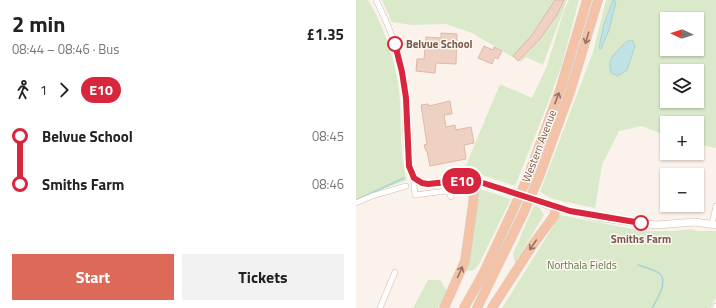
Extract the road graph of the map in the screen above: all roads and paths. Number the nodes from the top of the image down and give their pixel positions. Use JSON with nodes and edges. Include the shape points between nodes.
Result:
{"nodes":[{"id":1,"x":376,"y":0,"type":"edge"},
{"id":2,"x":587,"y":0,"type":"edge"},
{"id":3,"x":598,"y":0,"type":"edge"},
{"id":4,"x":416,"y":180,"type":"junction"},
{"id":5,"x":475,"y":182,"type":"junction"},
{"id":6,"x":406,"y":186,"type":"dead end"},
{"id":7,"x":451,"y":197,"type":"dead end"},
{"id":8,"x":356,"y":203,"type":"edge"},
{"id":9,"x":716,"y":206,"type":"edge"},
{"id":10,"x":556,"y":208,"type":"junction"},
{"id":11,"x":714,"y":224,"type":"edge"},
{"id":12,"x":395,"y":272,"type":"dead end"},
{"id":13,"x":380,"y":308,"type":"edge"},
{"id":14,"x":444,"y":308,"type":"edge"},
{"id":15,"x":464,"y":308,"type":"edge"},
{"id":16,"x":477,"y":308,"type":"edge"},
{"id":17,"x":492,"y":308,"type":"edge"}],
"edges":[{"from":1,"to":4,"type":"street","via":[[395,44],[402,72],[406,98],[409,166]]},
{"from":15,"to":2,"type":"highway","name":"Western Avenue","one_way":true,"bridge":true,"via":[[483,274],[529,174],[560,90]]},
{"from":3,"to":16,"type":"highway","name":"Western Avenue","one_way":true,"bridge":true,"via":[[570,92],[539,177]]},
{"from":4,"to":5,"type":"street","via":[[428,184]]},
{"from":4,"to":7,"type":"street","via":[[415,195],[446,191]]},
{"from":5,"to":10,"type":"street","via":[[488,184]]},
{"from":14,"to":5,"type":"highway","one_way":true,"via":[[465,261]]},
{"from":6,"to":8,"type":"street"},
{"from":9,"to":11,"type":"street"},
{"from":10,"to":11,"type":"street","via":[[602,218],[650,224]]},
{"from":10,"to":17,"type":"highway","one_way":true,"via":[[554,216]]},
{"from":12,"to":13,"type":"street"}]}
